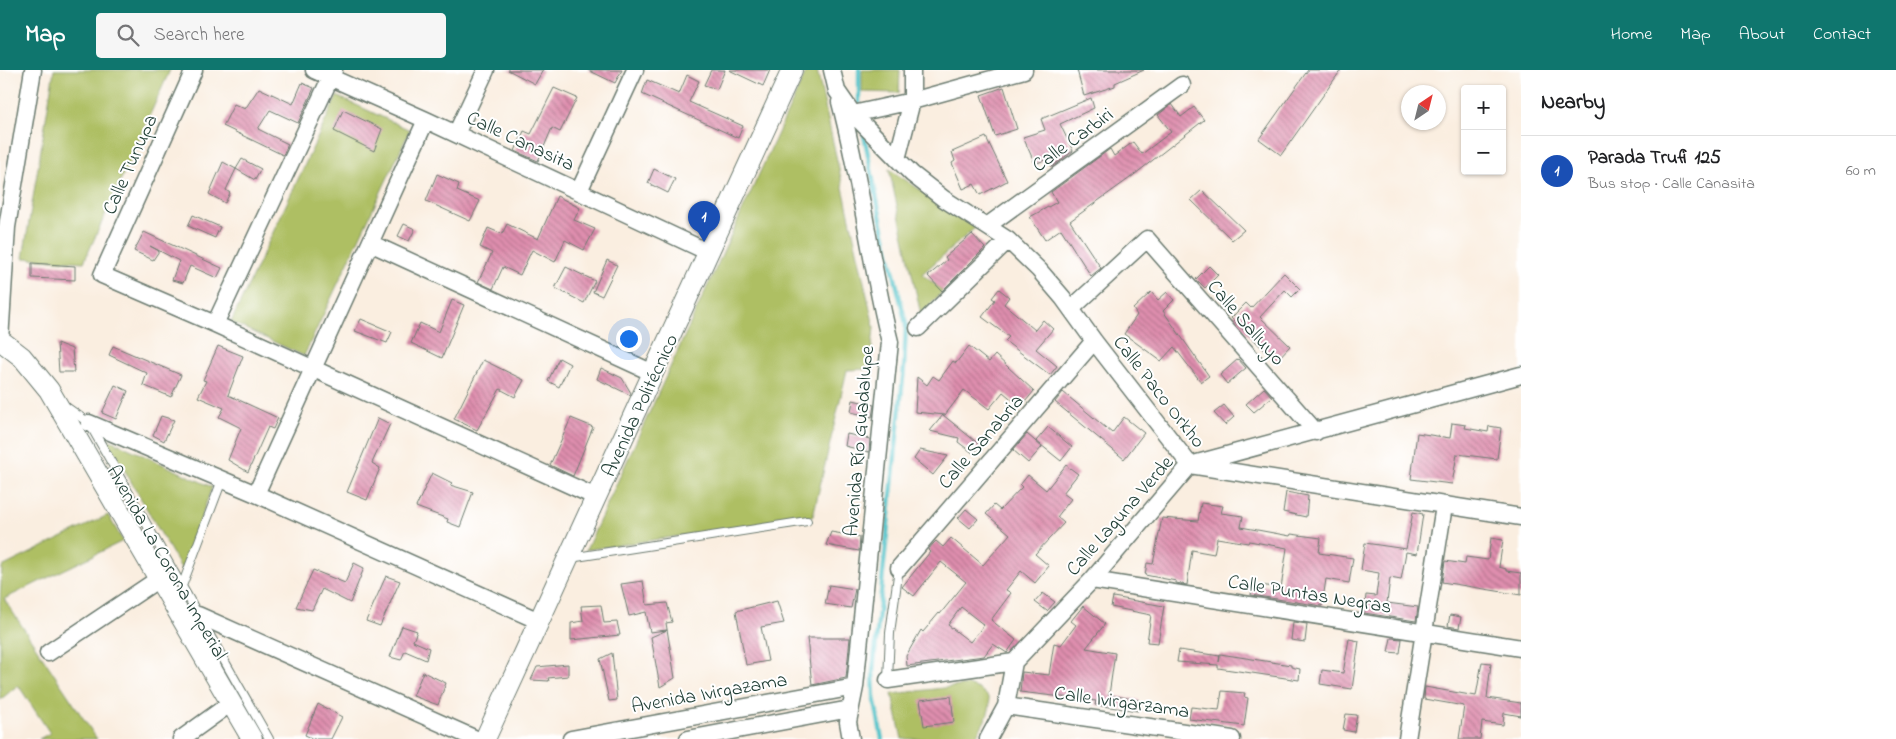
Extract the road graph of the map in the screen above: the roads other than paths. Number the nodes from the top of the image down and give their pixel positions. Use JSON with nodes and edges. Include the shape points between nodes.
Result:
{"nodes":[{"id":1,"x":33,"y":70,"type":"edge"},
{"id":2,"x":194,"y":70,"type":"edge"},
{"id":3,"x":314,"y":70,"type":"edge"},
{"id":4,"x":486,"y":70,"type":"edge"},
{"id":5,"x":635,"y":70,"type":"edge"},
{"id":6,"x":792,"y":70,"type":"edge"},
{"id":7,"x":832,"y":70,"type":"edge"},
{"id":8,"x":912,"y":70,"type":"edge"},
{"id":9,"x":1024,"y":70,"type":"edge"},
{"id":10,"x":333,"y":74,"type":"edge"},
{"id":11,"x":1182,"y":85,"type":"dead end"},
{"id":12,"x":837,"y":91,"type":"junction"},
{"id":13,"x":912,"y":102,"type":"junction"},
{"id":14,"x":853,"y":114,"type":"junction"},
{"id":15,"x":426,"y":120,"type":"junction"},
{"id":16,"x":456,"y":134,"type":"junction"},
{"id":17,"x":897,"y":159,"type":"junction"},
{"id":18,"x":579,"y":190,"type":"junction"},
{"id":19,"x":987,"y":226,"type":"junction"},
{"id":20,"x":1008,"y":240,"type":"junction"},
{"id":21,"x":370,"y":243,"type":"junction"},
{"id":22,"x":708,"y":252,"type":"junction"},
{"id":23,"x":1071,"y":309,"type":"junction"},
{"id":24,"x":215,"y":324,"type":"junction"},
{"id":25,"x":918,"y":328,"type":"dead end"},
{"id":26,"x":0,"y":341,"type":"edge"},
{"id":27,"x":1094,"y":341,"type":"junction"},
{"id":28,"x":0,"y":350,"type":"edge"},
{"id":29,"x":313,"y":369,"type":"junction"},
{"id":30,"x":653,"y":373,"type":"junction"},
{"id":31,"x":1521,"y":375,"type":"edge"},
{"id":32,"x":1505,"y":380,"type":"junction"},
{"id":33,"x":1521,"y":382,"type":"edge"},
{"id":34,"x":53,"y":398,"type":"junction"},
{"id":35,"x":90,"y":423,"type":"junction"},
{"id":36,"x":1316,"y":432,"type":"junction"},
{"id":37,"x":1190,"y":465,"type":"junction"},
{"id":38,"x":222,"y":480,"type":"junction"},
{"id":39,"x":256,"y":494,"type":"junction"},
{"id":40,"x":596,"y":497,"type":"junction"},
{"id":41,"x":1444,"y":506,"type":"junction"},
{"id":42,"x":1521,"y":517,"type":"edge"},
{"id":43,"x":807,"y":521,"type":"dead end"},
{"id":44,"x":568,"y":558,"type":"junction"},
{"id":45,"x":899,"y":568,"type":"joint"},
{"id":46,"x":160,"y":578,"type":"junction"},
{"id":47,"x":1092,"y":580,"type":"junction"},
{"id":48,"x":182,"y":586,"type":"junction"},
{"id":49,"x":198,"y":615,"type":"junction"},
{"id":50,"x":539,"y":622,"type":"junction"},
{"id":51,"x":1424,"y":633,"type":"junction"},
{"id":52,"x":1521,"y":648,"type":"edge"},
{"id":53,"x":48,"y":653,"type":"dead end"},
{"id":54,"x":1014,"y":662,"type":"junction"},
{"id":55,"x":888,"y":680,"type":"joint"},
{"id":56,"x":855,"y":687,"type":"junction"},
{"id":57,"x":231,"y":703,"type":"junction"},
{"id":58,"x":1006,"y":706,"type":"junction"},
{"id":59,"x":850,"y":709,"type":"junction"},
{"id":60,"x":181,"y":739,"type":"edge"},
{"id":61,"x":252,"y":739,"type":"edge"},
{"id":62,"x":269,"y":739,"type":"edge"},
{"id":63,"x":476,"y":739,"type":"edge"},
{"id":64,"x":485,"y":739,"type":"edge"},
{"id":65,"x":571,"y":739,"type":"edge"},
{"id":66,"x":688,"y":739,"type":"edge"},
{"id":67,"x":851,"y":739,"type":"edge"},
{"id":68,"x":988,"y":739,"type":"edge"},
{"id":69,"x":1232,"y":739,"type":"edge"},
{"id":70,"x":1407,"y":739,"type":"edge"}],
"edges":[{"from":1,"to":26,"type":"street","via":[[8,227]]},
{"from":2,"to":24,"type":"street","name":"Calle Tunupa","via":[[102,275]]},
{"from":3,"to":10,"type":"street","name":"Calle Canasita"},
{"from":4,"to":16,"type":"street"},
{"from":5,"to":18,"type":"street"},
{"from":6,"to":22,"type":"street","name":"Avenida Politécnico"},
{"from":7,"to":12,"type":"street","name":"Avenida Río Guadalupe"},
{"from":8,"to":13,"type":"street"},
{"from":9,"to":13,"type":"street"},
{"from":10,"to":15,"type":"street","name":"Calle Canasita"},
{"from":10,"to":24,"type":"street"},
{"from":11,"to":19,"type":"street","name":"Calle Carbiri"},
{"from":12,"to":14,"type":"street","name":"Calle Paco Orkho"},
{"from":12,"to":56,"type":"street","name":"Avenida Río Guadalupe","via":[[851,144],[890,342]]},
{"from":13,"to":14,"type":"street"},
{"from":13,"to":17,"type":"street"},
{"from":14,"to":17,"type":"street","name":"Calle Paco Orkho"},
{"from":15,"to":16,"type":"street","name":"Calle Canasita"},
{"from":15,"to":21,"type":"street"},
{"from":16,"to":18,"type":"street","name":"Calle Canasita"},
{"from":17,"to":19,"type":"street","name":"Calle Paco Orkho","via":[[944,199]]},
{"from":18,"to":22,"type":"street","name":"Calle Canasita"},
{"from":19,"to":20,"type":"street","name":"Calle Paco Orkho"},
{"from":20,"to":23,"type":"street","name":"Calle Paco Orkho","via":[[1039,270]]},
{"from":20,"to":25,"type":"street"},
{"from":21,"to":29,"type":"street"},
{"from":21,"to":30,"type":"street"},
{"from":22,"to":30,"type":"street","name":"Avenida Politécnico"},
{"from":23,"to":27,"type":"street","name":"Calle Paco Orkho"},
{"from":23,"to":36,"type":"street","name":"Calle Salluyo","via":[[1147,239]]},
{"from":24,"to":29,"type":"street"},
{"from":26,"to":28,"type":"street"},
{"from":26,"to":34,"type":"street","name":"Avenida La Corona Imperial","via":[[22,356]]},
{"from":27,"to":37,"type":"street","name":"Calle Paco Orkho"},
{"from":27,"to":45,"type":"street","name":"Calle Sanabria"},
{"from":29,"to":39,"type":"street"},
{"from":29,"to":40,"type":"street"},
{"from":30,"to":40,"type":"street","name":"Avenida Politécnico"},
{"from":31,"to":32,"type":"street","name":"Calle Laguna Verde"},
{"from":32,"to":33,"type":"street"},
{"from":32,"to":36,"type":"street","name":"Calle Laguna Verde"},
{"from":34,"to":35,"type":"lane","name":"Avenida La Corona Imperial"},
{"from":34,"to":46,"type":"street","name":"Avenida La Corona Imperial"},
{"from":35,"to":38,"type":"street"},
{"from":35,"to":48,"type":"lane","name":"Avenida La Corona Imperial"},
{"from":36,"to":37,"type":"street","name":"Calle Laguna Verde"},
{"from":37,"to":41,"type":"street","name":"Calle Paco Orkho"},
{"from":37,"to":47,"type":"street","name":"Calle Laguna Verde"},
{"from":38,"to":39,"type":"street"},
{"from":38,"to":48,"type":"lane"},
{"from":39,"to":50,"type":"street"},
{"from":40,"to":44,"type":"street","name":"Avenida Politécnico"},
{"from":41,"to":42,"type":"street","name":"Calle Paco Orkho"},
{"from":41,"to":51,"type":"street"},
{"from":43,"to":44,"type":"lane"},
{"from":44,"to":50,"type":"street","name":"Avenida Politécnico"},
{"from":45,"to":55,"type":"lane","via":[[890,634]]},
{"from":46,"to":53,"type":"street"},
{"from":46,"to":57,"type":"street","name":"Avenida La Corona Imperial"},
{"from":47,"to":51,"type":"street","name":"Calle Puntas Negras"},
{"from":47,"to":54,"type":"street","name":"Calle Laguna Verde"},
{"from":48,"to":49,"type":"lane","name":"Avenida La Corona Imperial"},
{"from":49,"to":62,"type":"lane","name":"Avenida La Corona Imperial"},
{"from":49,"to":63,"type":"street"},
{"from":50,"to":64,"type":"street","name":"Avenida Politécnico"},
{"from":51,"to":52,"type":"street","name":"Calle Puntas Negras"},
{"from":51,"to":70,"type":"street"},
{"from":54,"to":55,"type":"street"},
{"from":54,"to":58,"type":"street"},
{"from":56,"to":59,"type":"street","name":"Avenida Río Guadalupe"},
{"from":56,"to":65,"type":"street","name":"Avenida Ivirgazama"},
{"from":57,"to":60,"type":"street"},
{"from":57,"to":61,"type":"street","name":"Avenida La Corona Imperial"},
{"from":58,"to":68,"type":"street"},
{"from":58,"to":69,"type":"street","name":"Calle Ivirgarzama"},
{"from":59,"to":66,"type":"street","name":"Avenida Ivirgazama"},
{"from":59,"to":67,"type":"street","name":"Avenida Río Guadalupe"}]}
